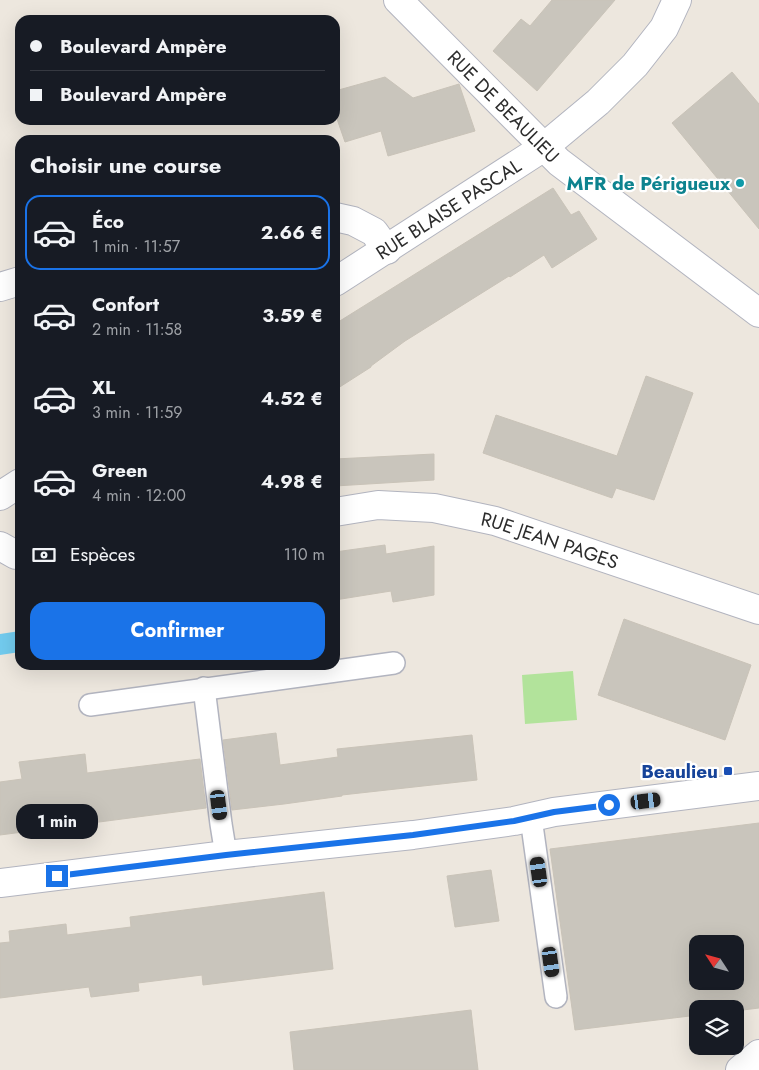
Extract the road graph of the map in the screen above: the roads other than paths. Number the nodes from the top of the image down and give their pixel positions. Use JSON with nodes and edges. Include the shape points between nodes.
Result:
{"nodes":[{"id":1,"x":398,"y":0,"type":"edge"},
{"id":2,"x":677,"y":0,"type":"edge"},
{"id":3,"x":544,"y":147,"type":"junction"},
{"id":4,"x":340,"y":219,"type":"edge"},
{"id":5,"x":387,"y":250,"type":"junction"},
{"id":6,"x":340,"y":279,"type":"edge"},
{"id":7,"x":15,"y":282,"type":"edge"},
{"id":8,"x":0,"y":287,"type":"edge"},
{"id":9,"x":759,"y":313,"type":"edge"},
{"id":10,"x":15,"y":486,"type":"edge"},
{"id":11,"x":0,"y":496,"type":"edge"},
{"id":12,"x":340,"y":511,"type":"edge"},
{"id":13,"x":0,"y":546,"type":"edge"},
{"id":14,"x":15,"y":554,"type":"edge"},
{"id":15,"x":759,"y":610,"type":"edge"},
{"id":16,"x":394,"y":663,"type":"dead end"},
{"id":17,"x":204,"y":688,"type":"junction"},
{"id":18,"x":90,"y":705,"type":"dead end"},
{"id":19,"x":759,"y":786,"type":"edge"},
{"id":20,"x":532,"y":818,"type":"junction"},
{"id":21,"x":226,"y":855,"type":"junction"},
{"id":22,"x":0,"y":883,"type":"edge"},
{"id":23,"x":556,"y":997,"type":"dead end"},
{"id":24,"x":759,"y":1054,"type":"edge"},
{"id":25,"x":740,"y":1070,"type":"edge"}],
"edges":[{"from":1,"to":3,"type":"street","name":"RUE DE BEAULIEU"},
{"from":2,"to":3,"type":"street","name":"RUE BLAISE PASCAL","via":[[664,28],[635,65],[598,102]]},
{"from":3,"to":5,"type":"street","name":"RUE BLAISE PASCAL"},
{"from":3,"to":9,"type":"street","name":"RUE DE BEAULIEU","via":[[559,162]]},
{"from":4,"to":5,"type":"street","via":[[353,221],[374,232]]},
{"from":5,"to":6,"type":"street","name":"RUE BLAISE PASCAL"},
{"from":7,"to":8,"type":"street"},
{"from":10,"to":11,"type":"street"},
{"from":12,"to":15,"type":"street","name":"RUE JEAN PAGES","via":[[378,505],[434,508],[495,521]]},
{"from":13,"to":14,"type":"street"},
{"from":16,"to":17,"type":"lane"},
{"from":17,"to":18,"type":"lane"},
{"from":17,"to":21,"type":"lane"},
{"from":19,"to":20,"type":"street","via":[[554,812]]},
{"from":20,"to":21,"type":"street","via":[[413,835]]},
{"from":20,"to":23,"type":"lane"},
{"from":21,"to":22,"type":"street"},
{"from":24,"to":25,"type":"street"}]}
